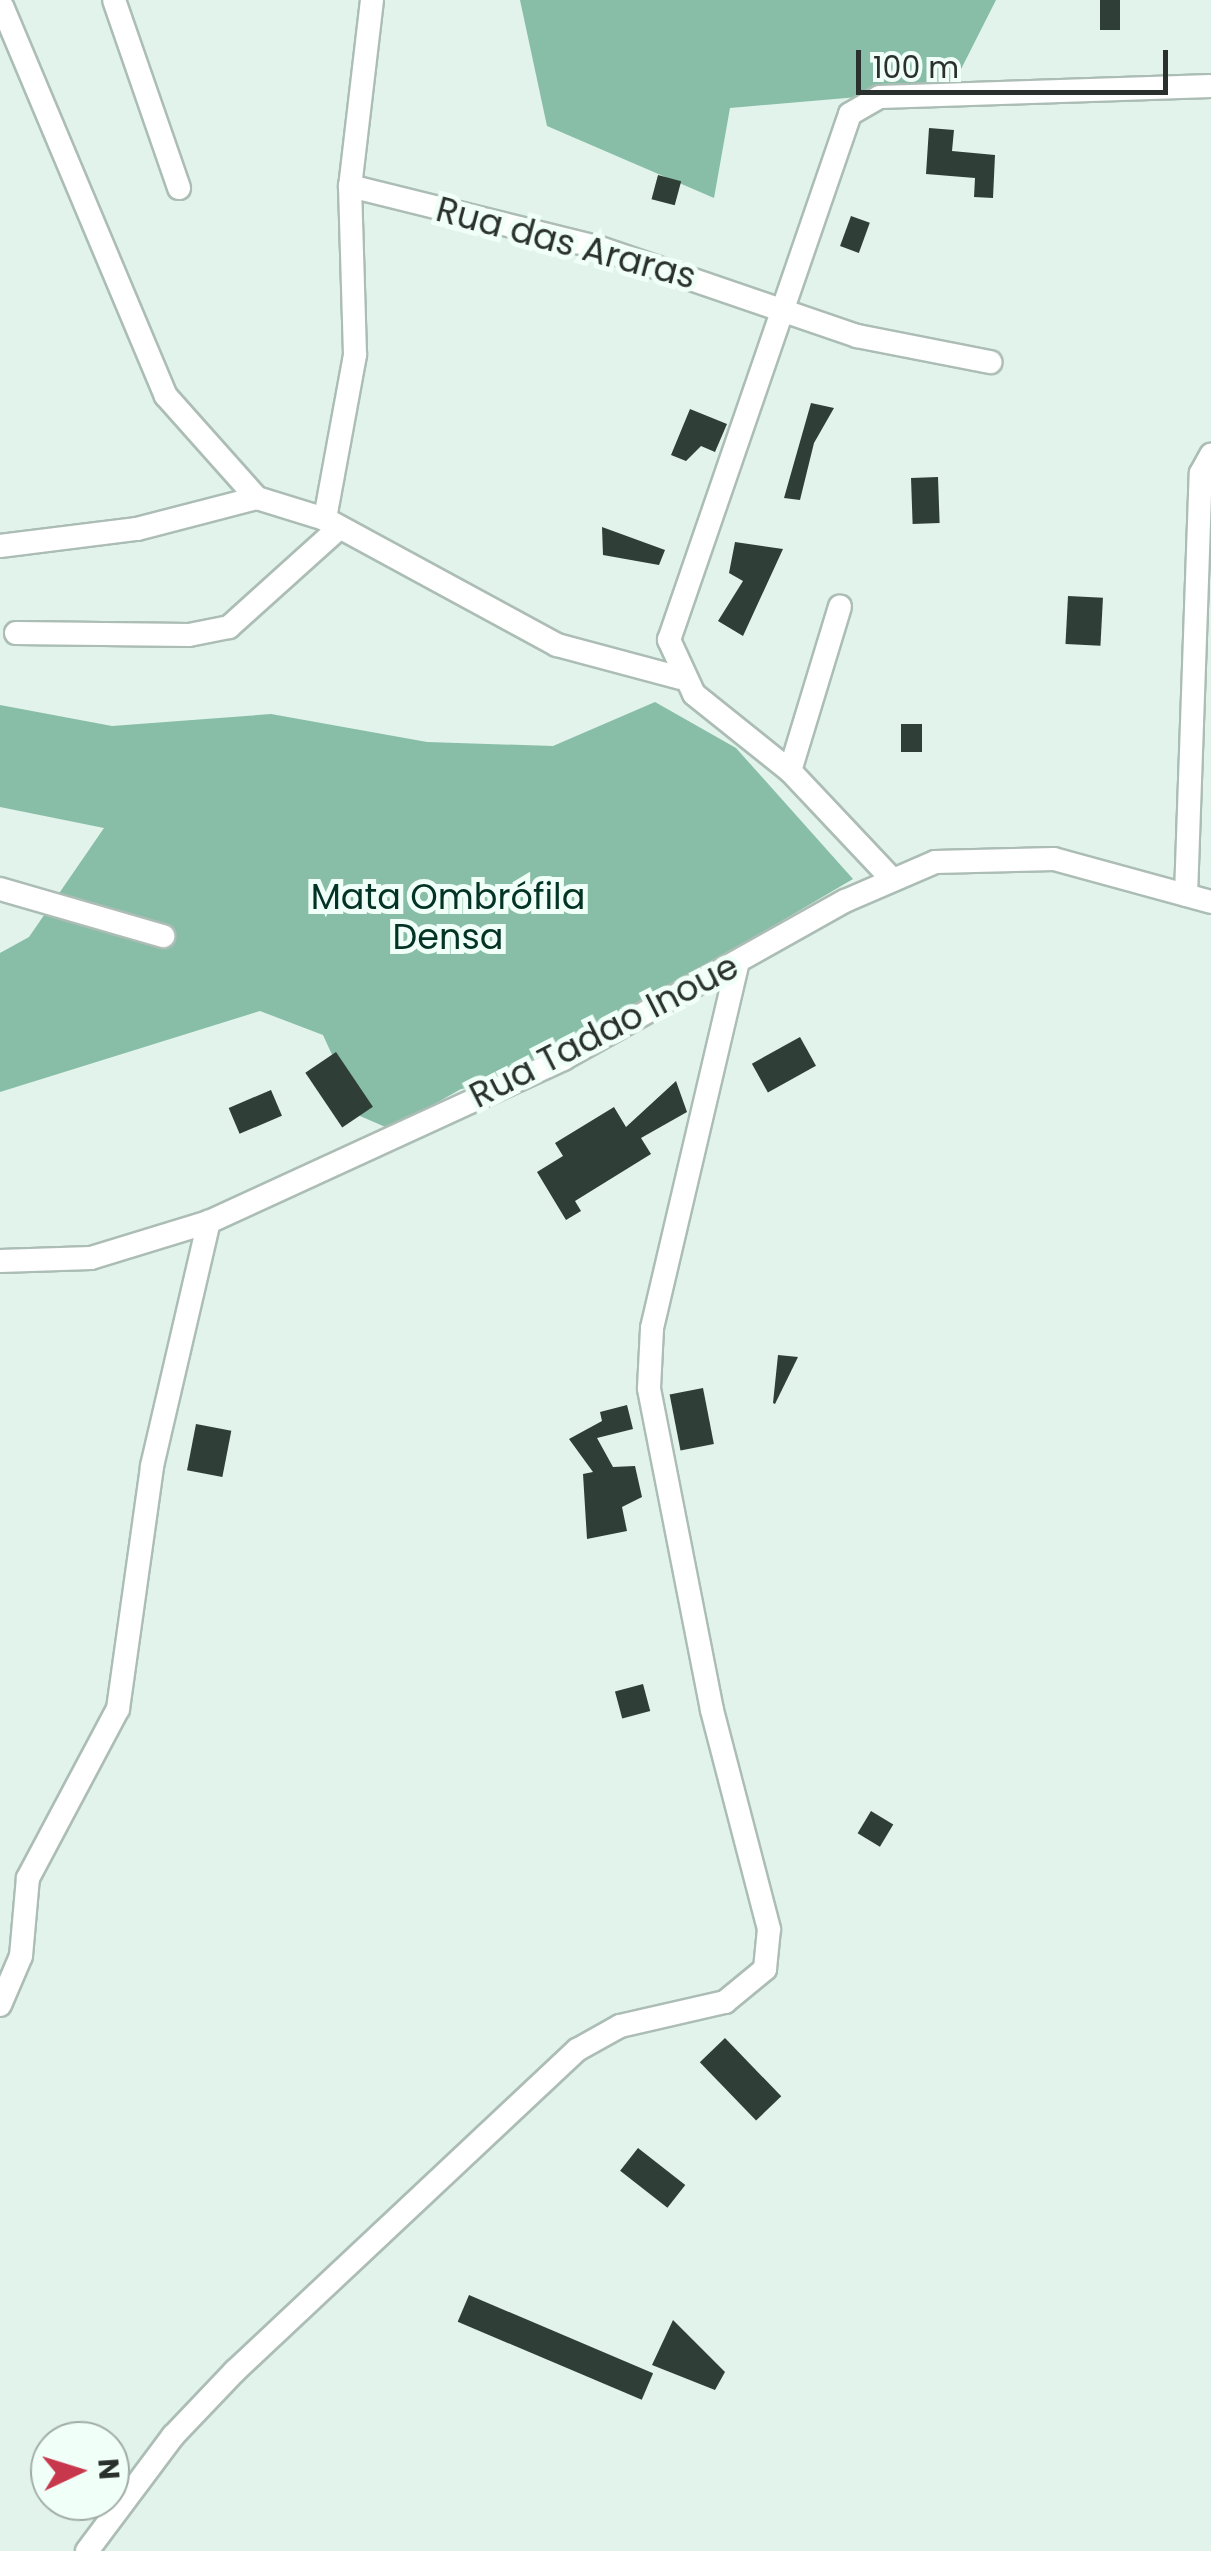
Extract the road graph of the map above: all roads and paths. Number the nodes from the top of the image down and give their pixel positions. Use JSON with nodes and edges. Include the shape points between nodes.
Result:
{"nodes":[{"id":1,"x":114,"y":0,"type":"edge"},
{"id":2,"x":372,"y":0,"type":"edge"},
{"id":3,"x":6,"y":4,"type":"edge"},
{"id":4,"x":1211,"y":86,"type":"edge"},
{"id":5,"x":350,"y":186,"type":"junction"},
{"id":6,"x":179,"y":188,"type":"dead end"},
{"id":7,"x":780,"y":307,"type":"junction"},
{"id":8,"x":990,"y":362,"type":"dead end"},
{"id":9,"x":1211,"y":455,"type":"edge"},
{"id":10,"x":258,"y":498,"type":"junction"},
{"id":11,"x":332,"y":524,"type":"junction"},
{"id":12,"x":0,"y":546,"type":"edge"},
{"id":13,"x":840,"y":606,"type":"dead end"},
{"id":14,"x":16,"y":633,"type":"dead end"},
{"id":15,"x":680,"y":678,"type":"junction"},
{"id":16,"x":790,"y":771,"type":"junction"},
{"id":17,"x":890,"y":878,"type":"junction"},
{"id":18,"x":0,"y":889,"type":"edge"},
{"id":19,"x":1186,"y":895,"type":"junction"},
{"id":20,"x":1211,"y":902,"type":"edge"},
{"id":21,"x":163,"y":936,"type":"dead end"},
{"id":22,"x":737,"y":965,"type":"junction"},
{"id":23,"x":208,"y":1222,"type":"junction"},
{"id":24,"x":0,"y":1261,"type":"edge"},
{"id":25,"x":0,"y":2004,"type":"edge"},
{"id":26,"x":87,"y":2551,"type":"edge"}],
"edges":[{"from":1,"to":6,"type":"street"},
{"from":2,"to":5,"type":"street"},
{"from":3,"to":10,"type":"street","via":[[166,396]]},
{"from":4,"to":7,"type":"street","via":[[920,94],[857,105]]},
{"from":5,"to":7,"type":"street","name":"Rua das Araras","via":[[597,247]]},
{"from":5,"to":11,"type":"street","via":[[355,355]]},
{"from":7,"to":8,"type":"street","name":"Rua das Araras","via":[[857,336]]},
{"from":7,"to":15,"type":"street","via":[[672,624]]},
{"from":9,"to":19,"type":"street","via":[[1201,473]]},
{"from":10,"to":11,"type":"street"},
{"from":10,"to":12,"type":"street","via":[[137,529]]},
{"from":11,"to":14,"type":"street","via":[[228,627],[189,635]]},
{"from":11,"to":15,"type":"street","via":[[557,645]]},
{"from":13,"to":16,"type":"street"},
{"from":15,"to":16,"type":"street"},
{"from":16,"to":17,"type":"street"},
{"from":17,"to":19,"type":"street","name":"Rua Tadao Inoue","via":[[998,855],[1054,859]]},
{"from":17,"to":22,"type":"street","name":"Rua Tadao Inoue"},
{"from":18,"to":21,"type":"street"},
{"from":19,"to":20,"type":"street","name":"Rua Tadao Inoue"},
{"from":22,"to":23,"type":"street","name":"Rua Tadao Inoue","via":[[563,1058]]},
{"from":22,"to":26,"type":"street","via":[[652,1328],[649,1388],[672,1531],[770,1956],[756,1982],[725,2002],[620,2026],[577,2050],[235,2371],[173,2436]]},
{"from":23,"to":24,"type":"street","name":"Rua Tadao Inoue","via":[[92,1258]]},
{"from":23,"to":25,"type":"street","via":[[152,1466],[118,1710],[28,1878],[21,1956]]}]}
